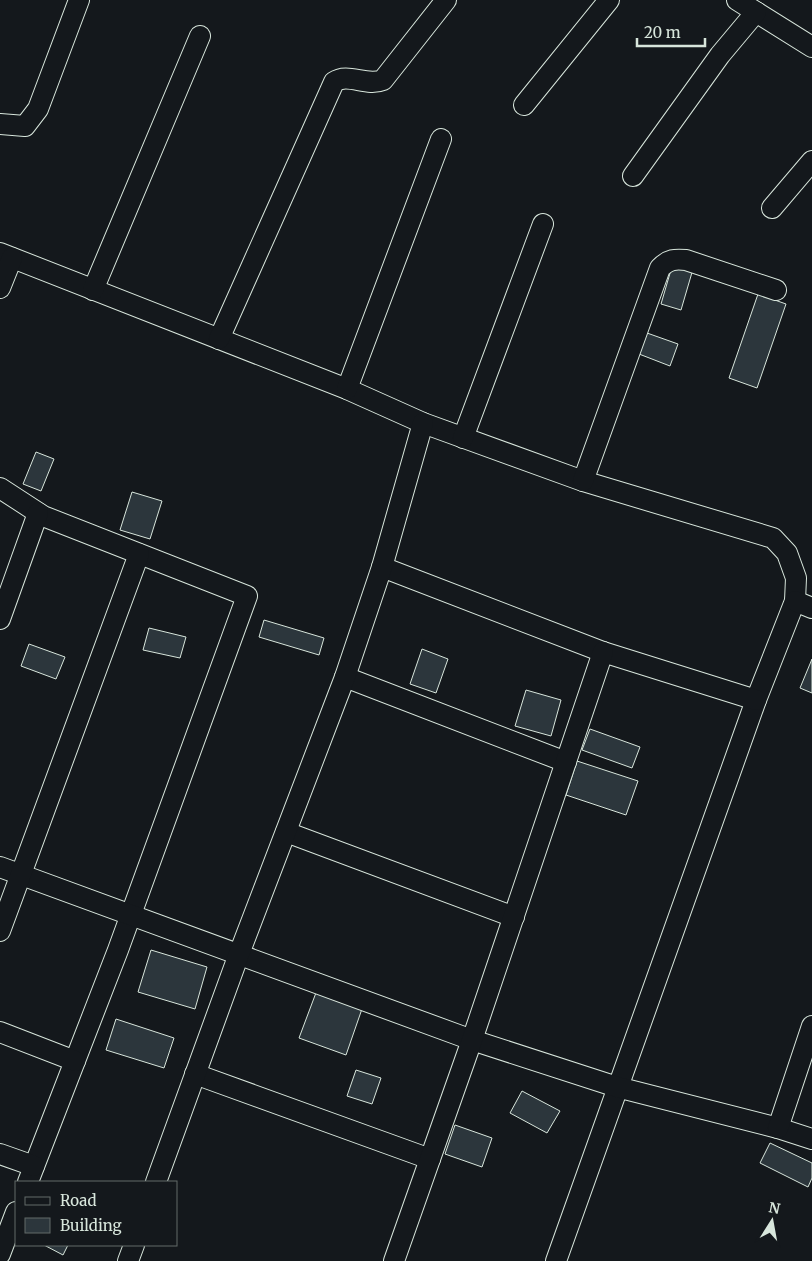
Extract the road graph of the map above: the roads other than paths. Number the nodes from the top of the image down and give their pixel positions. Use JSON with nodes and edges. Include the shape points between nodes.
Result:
{"nodes":[{"id":1,"x":79,"y":0,"type":"edge"},
{"id":2,"x":446,"y":0,"type":"edge"},
{"id":3,"x":609,"y":0,"type":"edge"},
{"id":4,"x":737,"y":0,"type":"edge"},
{"id":5,"x":756,"y":12,"type":"junction"},
{"id":6,"x":200,"y":36,"type":"dead end"},
{"id":7,"x":812,"y":47,"type":"edge"},
{"id":8,"x":524,"y":105,"type":"dead end"},
{"id":9,"x":0,"y":124,"type":"edge"},
{"id":10,"x":441,"y":139,"type":"dead end"},
{"id":11,"x":812,"y":161,"type":"edge"},
{"id":12,"x":633,"y":176,"type":"dead end"},
{"id":13,"x":772,"y":208,"type":"dead end"},
{"id":14,"x":543,"y":224,"type":"dead end"},
{"id":15,"x":6,"y":255,"type":"edge"},
{"id":16,"x":0,"y":288,"type":"edge"},
{"id":17,"x":93,"y":290,"type":"junction"},
{"id":18,"x":776,"y":290,"type":"dead end"},
{"id":19,"x":219,"y":339,"type":"junction"},
{"id":20,"x":347,"y":389,"type":"junction"},
{"id":21,"x":423,"y":423,"type":"junction"},
{"id":22,"x":463,"y":438,"type":"junction"},
{"id":23,"x":584,"y":481,"type":"junction"},
{"id":24,"x":0,"y":488,"type":"edge"},
{"id":25,"x":38,"y":513,"type":"junction"},
{"id":26,"x":139,"y":554,"type":"junction"},
{"id":27,"x":382,"y":567,"type":"junction"},
{"id":28,"x":803,"y":604,"type":"edge"},
{"id":29,"x":0,"y":619,"type":"edge"},
{"id":30,"x":603,"y":652,"type":"junction"},
{"id":31,"x":345,"y":677,"type":"junction"},
{"id":32,"x":756,"y":700,"type":"junction"},
{"id":33,"x":566,"y":762,"type":"junction"},
{"id":34,"x":286,"y":832,"type":"junction"},
{"id":35,"x":0,"y":866,"type":"edge"},
{"id":36,"x":21,"y":874,"type":"junction"},
{"id":37,"x":131,"y":914,"type":"junction"},
{"id":38,"x":514,"y":917,"type":"junction"},
{"id":39,"x":0,"y":931,"type":"edge"},
{"id":40,"x":239,"y":954,"type":"junction"},
{"id":41,"x":812,"y":1026,"type":"edge"},
{"id":42,"x":0,"y":1032,"type":"edge"},
{"id":43,"x":472,"y":1040,"type":"junction"},
{"id":44,"x":75,"y":1061,"type":"junction"},
{"id":45,"x":195,"y":1074,"type":"junction"},
{"id":46,"x":616,"y":1087,"type":"junction"},
{"id":47,"x":778,"y":1128,"type":"junction"},
{"id":48,"x":812,"y":1140,"type":"edge"},
{"id":49,"x":0,"y":1154,"type":"edge"},
{"id":50,"x":430,"y":1159,"type":"junction"},
{"id":51,"x":31,"y":1174,"type":"edge"},
{"id":52,"x":156,"y":1181,"type":"edge"},
{"id":53,"x":15,"y":1215,"type":"edge"},
{"id":54,"x":134,"y":1246,"type":"edge"},
{"id":55,"x":0,"y":1254,"type":"edge"},
{"id":56,"x":128,"y":1261,"type":"edge"},
{"id":57,"x":394,"y":1261,"type":"edge"},
{"id":58,"x":556,"y":1261,"type":"edge"}],
"edges":[{"from":1,"to":9,"type":"street","via":[[31,120],[25,126]]},
{"from":2,"to":19,"type":"street","via":[[383,80],[368,83],[346,78],[334,82]]},
{"from":3,"to":8,"type":"street"},
{"from":4,"to":5,"type":"street"},
{"from":5,"to":7,"type":"street"},
{"from":5,"to":12,"type":"street","via":[[720,55]]},
{"from":6,"to":17,"type":"street"},
{"from":10,"to":20,"type":"street"},
{"from":11,"to":13,"type":"street"},
{"from":14,"to":22,"type":"street"},
{"from":15,"to":16,"type":"street"},
{"from":15,"to":17,"type":"street"},
{"from":17,"to":19,"type":"street"},
{"from":18,"to":23,"type":"street","via":[[686,260],[666,262],[660,268]]},
{"from":19,"to":20,"type":"street"},
{"from":20,"to":21,"type":"street"},
{"from":21,"to":22,"type":"street"},
{"from":21,"to":27,"type":"street"},
{"from":22,"to":23,"type":"street"},
{"from":23,"to":28,"type":"street","via":[[773,538],[787,553]]},
{"from":24,"to":25,"type":"street"},
{"from":25,"to":26,"type":"street"},
{"from":25,"to":29,"type":"street"},
{"from":26,"to":36,"type":"street"},
{"from":26,"to":37,"type":"street","via":[[247,596]]},
{"from":27,"to":30,"type":"street"},
{"from":27,"to":31,"type":"street"},
{"from":28,"to":32,"type":"street"},
{"from":30,"to":32,"type":"street"},
{"from":30,"to":33,"type":"street"},
{"from":31,"to":33,"type":"street"},
{"from":31,"to":34,"type":"street"},
{"from":32,"to":46,"type":"street"},
{"from":33,"to":38,"type":"street"},
{"from":34,"to":38,"type":"street"},
{"from":34,"to":40,"type":"street"},
{"from":35,"to":36,"type":"street"},
{"from":36,"to":37,"type":"street"},
{"from":36,"to":39,"type":"street"},
{"from":37,"to":40,"type":"street"},
{"from":37,"to":44,"type":"street"},
{"from":38,"to":43,"type":"street"},
{"from":40,"to":43,"type":"street"},
{"from":40,"to":45,"type":"street"},
{"from":41,"to":47,"type":"street"},
{"from":42,"to":44,"type":"street"},
{"from":43,"to":46,"type":"street"},
{"from":43,"to":50,"type":"street"},
{"from":44,"to":51,"type":"street"},
{"from":45,"to":50,"type":"street"},
{"from":45,"to":52,"type":"street"},
{"from":46,"to":47,"type":"street"},
{"from":46,"to":58,"type":"street"},
{"from":47,"to":48,"type":"street"},
{"from":49,"to":51,"type":"street"},
{"from":50,"to":57,"type":"street"},
{"from":53,"to":55,"type":"street"},
{"from":54,"to":56,"type":"street"}]}
